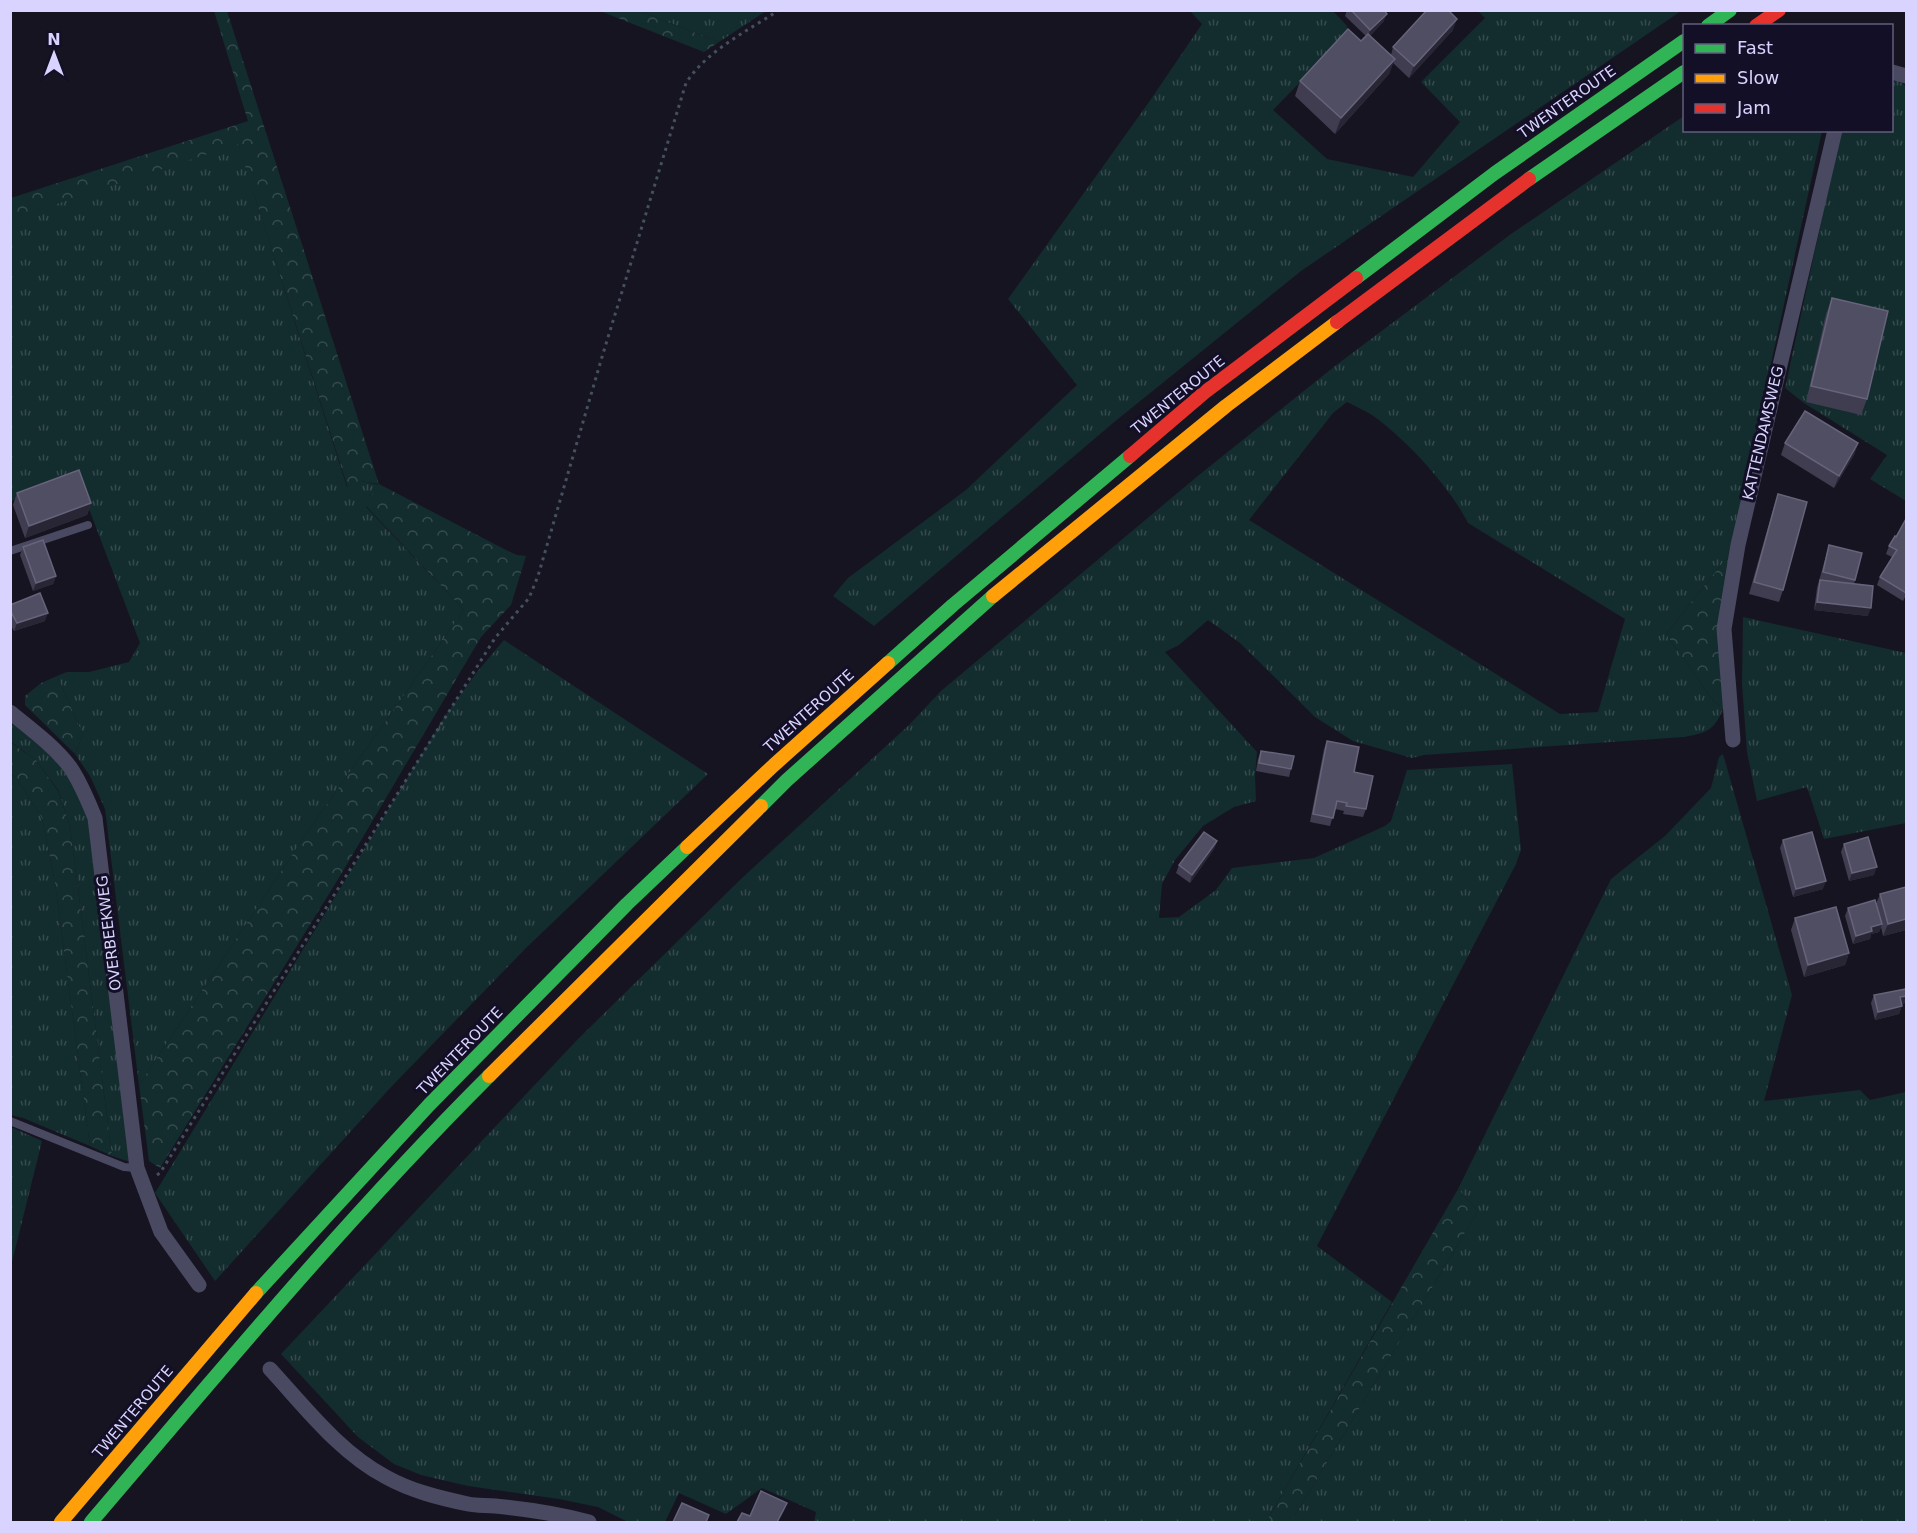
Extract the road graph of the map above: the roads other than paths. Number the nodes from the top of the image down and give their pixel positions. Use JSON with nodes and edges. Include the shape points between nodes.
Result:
{"nodes":[{"id":1,"x":1730,"y":10,"type":"edge"},
{"id":2,"x":1779,"y":10,"type":"edge"},
{"id":3,"x":1711,"y":24,"type":"edge"},
{"id":4,"x":1759,"y":24,"type":"edge"},
{"id":5,"x":1683,"y":42,"type":"edge"},
{"id":6,"x":1683,"y":73,"type":"edge"},
{"id":7,"x":1836,"y":132,"type":"edge"},
{"id":8,"x":88,"y":525,"type":"dead end"},
{"id":9,"x":10,"y":551,"type":"edge"},
{"id":10,"x":10,"y":712,"type":"edge"},
{"id":11,"x":1733,"y":740,"type":"dead end"},
{"id":12,"x":10,"y":1121,"type":"edge"},
{"id":13,"x":137,"y":1168,"type":"junction"},
{"id":14,"x":199,"y":1285,"type":"dead end"},
{"id":15,"x":270,"y":1369,"type":"dead end"},
{"id":16,"x":61,"y":1522,"type":"edge"},
{"id":17,"x":91,"y":1522,"type":"edge"},
{"id":18,"x":589,"y":1522,"type":"edge"}],
"edges":[{"from":1,"to":3,"type":"highway"},
{"from":2,"to":4,"type":"highway"},
{"from":5,"to":16,"type":"highway","name":"TWENTEROUTE","via":[[1495,173],[1205,392],[953,605],[774,765],[627,904],[429,1105],[258,1291]]},
{"from":6,"to":17,"type":"highway","via":[[1513,190],[1226,406],[970,614],[787,780],[446,1119],[275,1307]]},
{"from":7,"to":11,"type":"street","name":"KATTENDAMSWEG","via":[[1738,544],[1724,629]]},
{"from":8,"to":9,"type":"lane"},
{"from":10,"to":13,"type":"street","name":"OVERBEEKWEG","via":[[69,766],[95,818]]},
{"from":12,"to":13,"type":"lane","via":[[124,1167]]},
{"from":13,"to":14,"type":"street","name":"OVERBEEKWEG","via":[[161,1232]]},
{"from":15,"to":18,"type":"street","via":[[334,1438],[363,1463],[393,1481],[471,1505]]}]}
